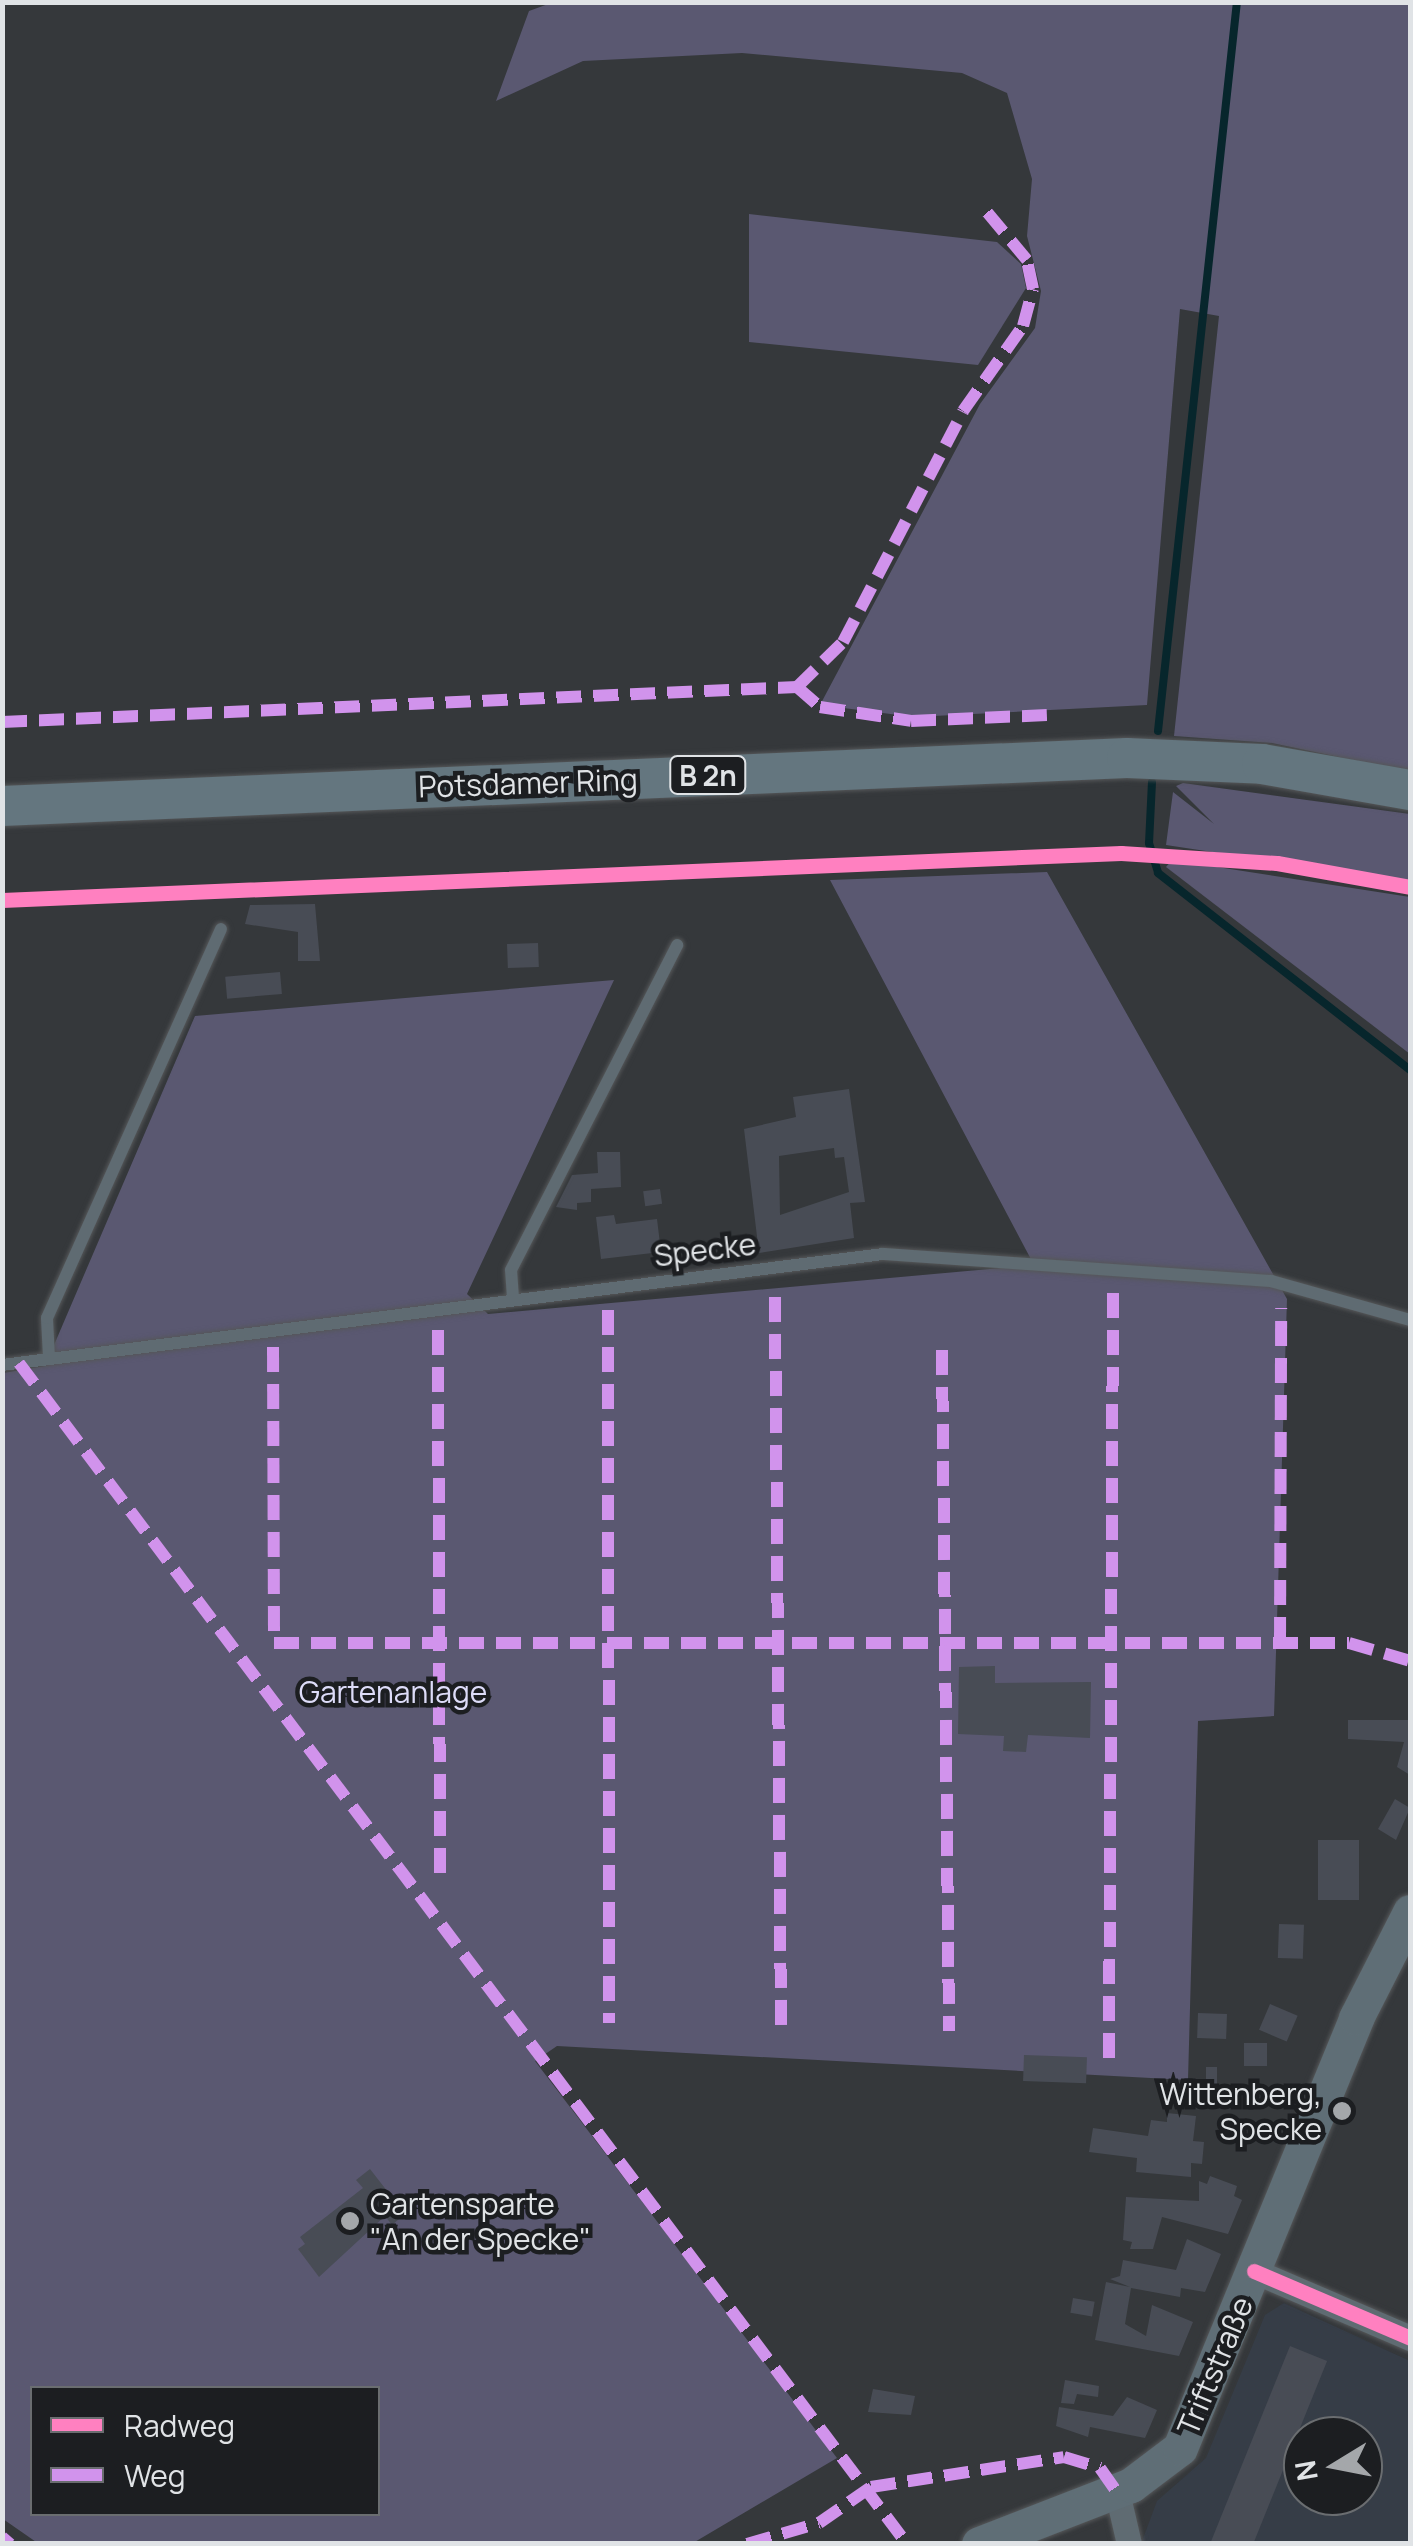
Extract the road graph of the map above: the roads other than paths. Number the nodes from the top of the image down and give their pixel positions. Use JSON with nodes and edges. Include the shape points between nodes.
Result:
{"nodes":[{"id":1,"x":1410,"y":790,"type":"edge"},
{"id":2,"x":2,"y":806,"type":"edge"},
{"id":3,"x":221,"y":929,"type":"dead end"},
{"id":4,"x":677,"y":945,"type":"dead end"},
{"id":5,"x":513,"y":1298,"type":"junction"},
{"id":6,"x":1410,"y":1320,"type":"edge"},
{"id":7,"x":49,"y":1357,"type":"junction"},
{"id":8,"x":2,"y":1365,"type":"edge"},
{"id":9,"x":1410,"y":1912,"type":"edge"},
{"id":10,"x":1254,"y":2272,"type":"junction"},
{"id":11,"x":1410,"y":2338,"type":"edge"},
{"id":12,"x":1116,"y":2492,"type":"junction"},
{"id":13,"x":978,"y":2544,"type":"edge"},
{"id":14,"x":1129,"y":2544,"type":"edge"}],
"edges":[{"from":1,"to":2,"type":"main road","name":"Potsdamer Ring","number":"B 2n","via":[[1262,764],[1127,758]]},
{"from":3,"to":7,"type":"lane","via":[[47,1318]]},
{"from":4,"to":5,"type":"lane","via":[[511,1270]]},
{"from":5,"to":6,"type":"lane","name":"Specke","via":[[883,1254],[1271,1282]]},
{"from":5,"to":7,"type":"lane","name":"Specke"},
{"from":7,"to":8,"type":"lane","name":"Specke"},
{"from":9,"to":10,"type":"main road","name":"Triftstraße","via":[[1356,2018]]},
{"from":10,"to":11,"type":"street"},
{"from":10,"to":12,"type":"main road","name":"Triftstraße","via":[[1180,2448]]},
{"from":12,"to":13,"type":"main road","name":"Triftstraße"},
{"from":12,"to":14,"type":"street"}]}
